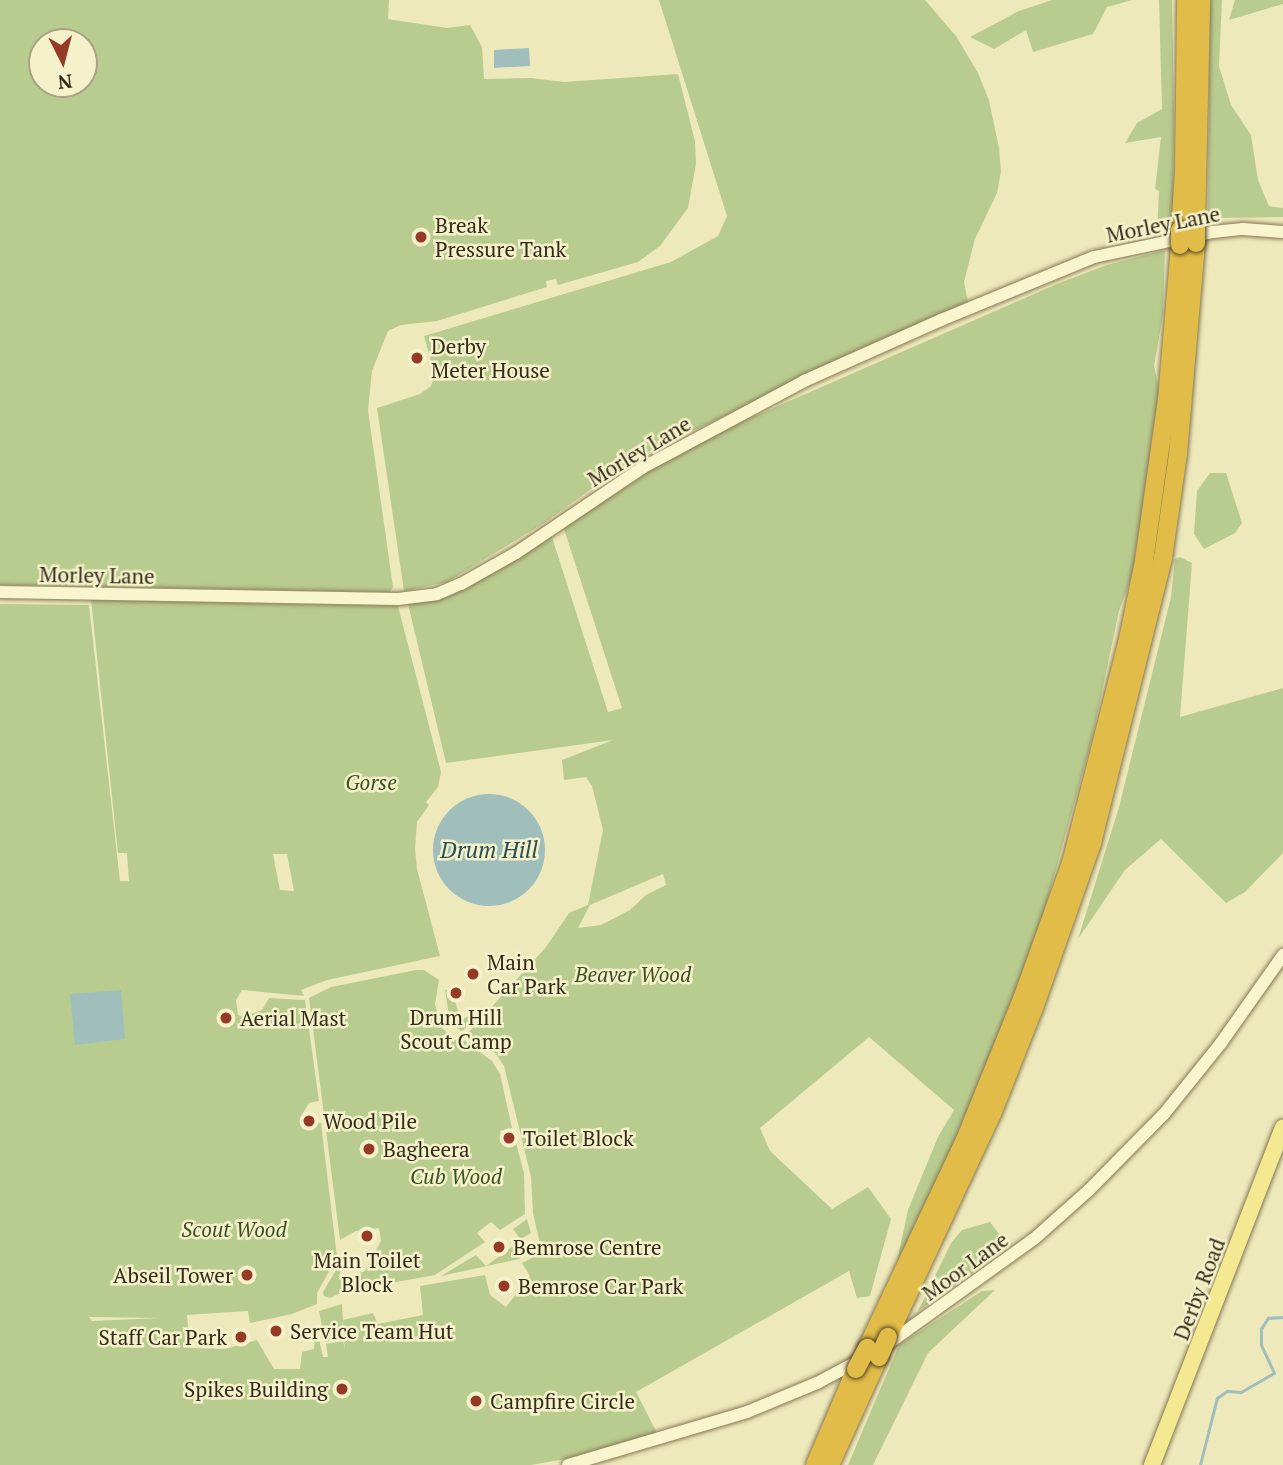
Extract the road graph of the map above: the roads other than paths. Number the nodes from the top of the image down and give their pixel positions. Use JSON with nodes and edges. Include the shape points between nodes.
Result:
{"nodes":[{"id":1,"x":1186,"y":0,"type":"edge"},
{"id":2,"x":1201,"y":0,"type":"edge"},
{"id":3,"x":1283,"y":232,"type":"edge"},
{"id":4,"x":1188,"y":236,"type":"junction"},
{"id":5,"x":0,"y":592,"type":"edge"},
{"id":6,"x":1283,"y":955,"type":"edge"},
{"id":7,"x":1283,"y":1127,"type":"edge"},
{"id":8,"x":873,"y":1353,"type":"junction"},
{"id":9,"x":568,"y":1465,"type":"edge"},
{"id":10,"x":815,"y":1465,"type":"edge"},
{"id":11,"x":831,"y":1465,"type":"edge"},
{"id":12,"x":1152,"y":1465,"type":"edge"}],
"edges":[{"from":1,"to":4,"type":"highway"},
{"from":2,"to":4,"type":"highway"},
{"from":3,"to":5,"type":"street","name":"Morley Lane","via":[[1213,232],[1094,257],[942,320],[804,381],[642,468],[516,553],[437,594],[398,599]]},
{"from":4,"to":8,"type":"highway","via":[[1144,561],[1071,863],[1022,999]]},
{"from":4,"to":8,"type":"highway","bridge":true,"via":[[1178,454],[1163,558],[1092,843],[992,1114],[888,1337]]},
{"from":6,"to":9,"type":"street","name":"Moor Lane","via":[[1164,1114],[1034,1240],[965,1291],[876,1351],[817,1383],[731,1417]]},
{"from":7,"to":12,"type":"main road","name":"Derby Road"},
{"from":8,"to":10,"type":"highway","bridge":true,"via":[[856,1369]]},
{"from":8,"to":11,"type":"highway"}]}
